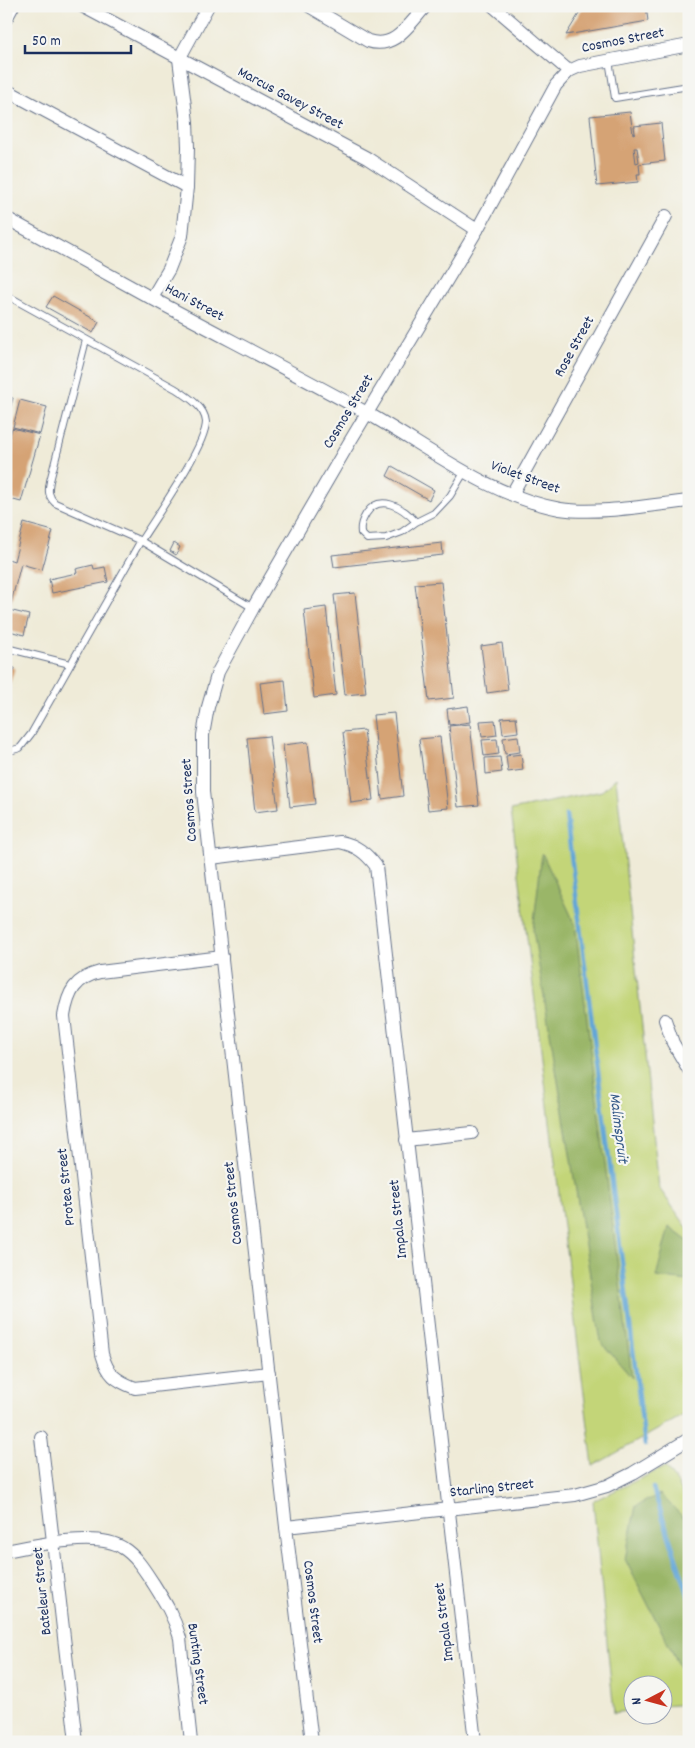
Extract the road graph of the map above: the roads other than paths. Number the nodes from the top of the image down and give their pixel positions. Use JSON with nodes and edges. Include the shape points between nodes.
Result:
{"nodes":[{"id":1,"x":13,"y":6,"type":"edge"},
{"id":2,"x":82,"y":6,"type":"edge"},
{"id":3,"x":208,"y":6,"type":"edge"},
{"id":4,"x":309,"y":6,"type":"edge"},
{"id":5,"x":426,"y":6,"type":"edge"},
{"id":6,"x":493,"y":6,"type":"edge"},
{"id":7,"x":6,"y":19,"type":"edge"},
{"id":8,"x":689,"y":45,"type":"edge"},
{"id":9,"x":179,"y":59,"type":"junction"},
{"id":10,"x":610,"y":60,"type":"junction"},
{"id":11,"x":569,"y":71,"type":"junction"},
{"id":12,"x":689,"y":86,"type":"edge"},
{"id":13,"x":6,"y":90,"type":"edge"},
{"id":14,"x":187,"y":187,"type":"junction"},
{"id":15,"x":666,"y":216,"type":"dead end"},
{"id":16,"x":6,"y":218,"type":"edge"},
{"id":17,"x":477,"y":230,"type":"junction"},
{"id":18,"x":6,"y":295,"type":"edge"},
{"id":19,"x":152,"y":298,"type":"junction"},
{"id":20,"x":86,"y":340,"type":"junction"},
{"id":21,"x":367,"y":414,"type":"junction"},
{"id":22,"x":465,"y":471,"type":"junction"},
{"id":23,"x":512,"y":494,"type":"junction"},
{"id":24,"x":689,"y":501,"type":"edge"},
{"id":25,"x":416,"y":522,"type":"junction"},
{"id":26,"x":141,"y":541,"type":"junction"},
{"id":27,"x":253,"y":608,"type":"junction"},
{"id":28,"x":6,"y":648,"type":"edge"},
{"id":29,"x":70,"y":664,"type":"junction"},
{"id":30,"x":6,"y":752,"type":"edge"},
{"id":31,"x":211,"y":858,"type":"junction"},
{"id":32,"x":222,"y":958,"type":"junction"},
{"id":33,"x":665,"y":1020,"type":"dead end"},
{"id":34,"x":689,"y":1070,"type":"edge"},
{"id":35,"x":472,"y":1133,"type":"dead end"},
{"id":36,"x":406,"y":1140,"type":"junction"},
{"id":37,"x":269,"y":1373,"type":"junction"},
{"id":38,"x":42,"y":1437,"type":"dead end"},
{"id":39,"x":689,"y":1439,"type":"edge"},
{"id":40,"x":448,"y":1510,"type":"junction"},
{"id":41,"x":286,"y":1527,"type":"junction"},
{"id":42,"x":54,"y":1542,"type":"junction"},
{"id":43,"x":6,"y":1550,"type":"edge"},
{"id":44,"x":76,"y":1742,"type":"edge"},
{"id":45,"x":191,"y":1742,"type":"edge"},
{"id":46,"x":312,"y":1742,"type":"edge"},
{"id":47,"x":475,"y":1742,"type":"edge"}],
"edges":[{"from":1,"to":7,"type":"street"},
{"from":2,"to":9,"type":"street","name":"Marcus Gavey Street"},
{"from":3,"to":9,"type":"street"},
{"from":4,"to":5,"type":"street","via":[[368,41],[384,44],[396,38]]},
{"from":6,"to":11,"type":"street"},
{"from":8,"to":10,"type":"street","name":"Cosmos Street"},
{"from":9,"to":14,"type":"street","via":[[187,122]]},
{"from":9,"to":17,"type":"street","name":"Marcus Gavey Street","via":[[367,158]]},
{"from":10,"to":11,"type":"street","name":"Cosmos Street"},
{"from":10,"to":12,"type":"lane","via":[[615,98]]},
{"from":11,"to":17,"type":"street","name":"Cosmos Street","via":[[556,85]]},
{"from":13,"to":14,"type":"street"},
{"from":14,"to":19,"type":"street","via":[[182,236],[169,269]]},
{"from":15,"to":23,"type":"street","name":"Rose Street"},
{"from":16,"to":19,"type":"street","name":"Hani Street"},
{"from":17,"to":21,"type":"street","name":"Cosmos Street"},
{"from":18,"to":20,"type":"lane"},
{"from":19,"to":21,"type":"street","name":"Hani Street"},
{"from":20,"to":26,"type":"lane","via":[[48,489],[50,497],[55,503]]},
{"from":20,"to":26,"type":"lane","via":[[176,389],[192,400],[206,419],[204,434],[194,455]]},
{"from":21,"to":22,"type":"street","name":"Violet Street"},
{"from":21,"to":27,"type":"street","name":"Cosmos Street"},
{"from":22,"to":23,"type":"street","name":"Violet Street"},
{"from":22,"to":25,"type":"lane","via":[[450,496],[434,513]]},
{"from":23,"to":24,"type":"street","name":"Violet Street","via":[[543,505],[577,510]]},
{"from":25,"to":25,"type":"lane","via":[[386,538],[367,539],[361,533],[362,519],[375,505],[400,507]]},
{"from":26,"to":27,"type":"lane"},
{"from":26,"to":29,"type":"lane"},
{"from":27,"to":31,"type":"street","name":"Cosmos Street","via":[[218,672],[203,735],[203,792]]},
{"from":28,"to":29,"type":"lane"},
{"from":29,"to":30,"type":"lane","via":[[25,743]]},
{"from":31,"to":32,"type":"street","name":"Cosmos Street"},
{"from":31,"to":36,"type":"street","name":"Impala Street","via":[[340,842],[358,848],[376,866]]},
{"from":32,"to":37,"type":"street","name":"Cosmos Street"},
{"from":32,"to":37,"type":"street","name":"Protea Street","via":[[89,975],[74,986],[66,1005],[64,1016],[100,1334],[105,1366],[120,1382],[135,1388]]},
{"from":33,"to":34,"type":"street","via":[[672,1043]]},
{"from":35,"to":36,"type":"street"},
{"from":36,"to":40,"type":"street","name":"Impala Street"},
{"from":37,"to":41,"type":"street","name":"Cosmos Street"},
{"from":38,"to":42,"type":"street","name":"Bateleur Street"},
{"from":39,"to":40,"type":"street","name":"Starling Street","via":[[607,1486],[575,1495]]},
{"from":40,"to":41,"type":"street","name":"Starling Street"},
{"from":40,"to":47,"type":"street","name":"Impala Street"},
{"from":41,"to":46,"type":"street","name":"Cosmos Street"},
{"from":42,"to":43,"type":"street","name":"Bunting Street"},
{"from":42,"to":44,"type":"street","name":"Bateleur Street"},
{"from":42,"to":45,"type":"street","name":"Bunting Street","via":[[112,1542],[124,1548],[148,1576],[170,1609],[177,1630]]}]}
